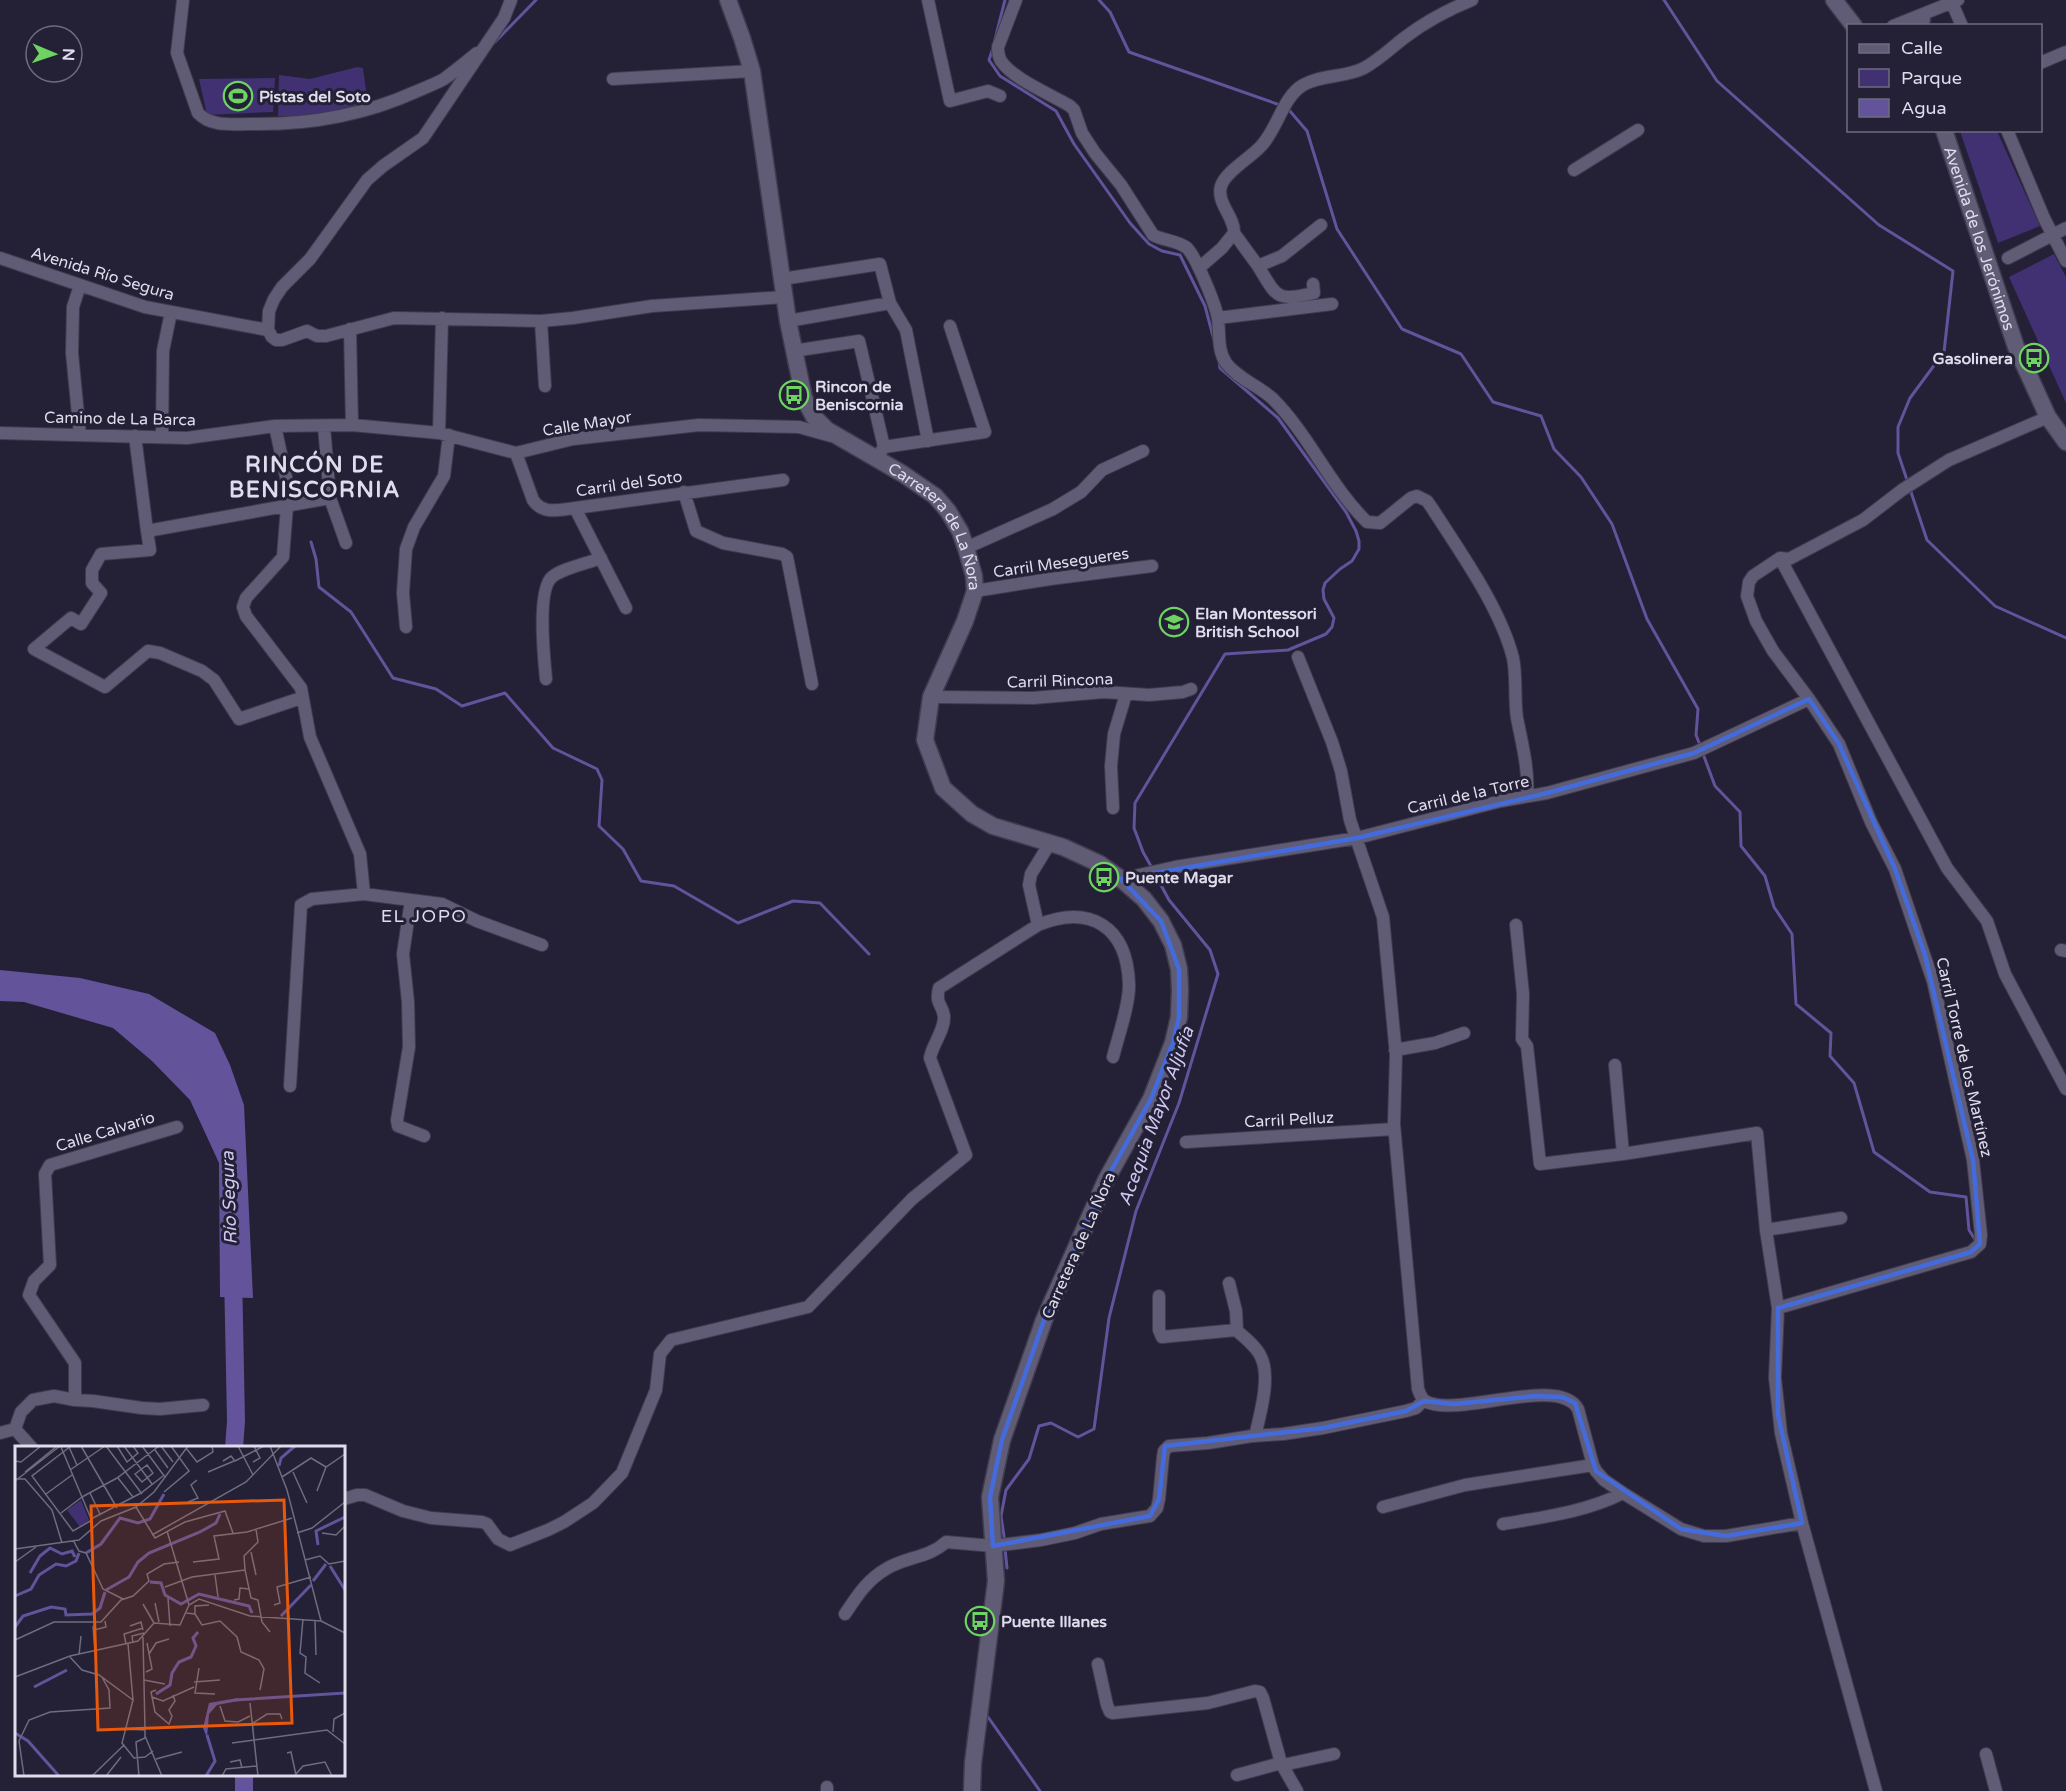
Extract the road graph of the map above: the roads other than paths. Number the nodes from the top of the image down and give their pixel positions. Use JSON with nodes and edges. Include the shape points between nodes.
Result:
{"nodes":[{"id":1,"x":183,"y":0,"type":"edge"},
{"id":2,"x":511,"y":0,"type":"edge"},
{"id":3,"x":728,"y":0,"type":"edge"},
{"id":4,"x":928,"y":0,"type":"edge"},
{"id":5,"x":1016,"y":0,"type":"edge"},
{"id":6,"x":1472,"y":0,"type":"edge"},
{"id":7,"x":1948,"y":2,"type":"edge"},
{"id":8,"x":1837,"y":4,"type":"edge"},
{"id":9,"x":1920,"y":20,"type":"edge"},
{"id":10,"x":1852,"y":24,"type":"edge"},
{"id":11,"x":1902,"y":24,"type":"edge"},
{"id":12,"x":1961,"y":24,"type":"edge"},
{"id":13,"x":485,"y":47,"type":"junction"},
{"id":14,"x":2066,"y":52,"type":"edge"},
{"id":15,"x":2042,"y":62,"type":"edge"},
{"id":16,"x":752,"y":71,"type":"junction"},
{"id":17,"x":613,"y":79,"type":"dead end"},
{"id":18,"x":1000,"y":96,"type":"dead end"},
{"id":19,"x":1638,"y":130,"type":"dead end"},
{"id":20,"x":1945,"y":132,"type":"edge"},
{"id":21,"x":2008,"y":132,"type":"edge"},
{"id":22,"x":1574,"y":170,"type":"dead end"},
{"id":23,"x":1321,"y":225,"type":"dead end"},
{"id":24,"x":2066,"y":228,"type":"edge"},
{"id":25,"x":1234,"y":234,"type":"junction"},
{"id":26,"x":2052,"y":235,"type":"junction"},
{"id":27,"x":0,"y":258,"type":"edge"},
{"id":28,"x":2008,"y":258,"type":"dead end"},
{"id":29,"x":2066,"y":261,"type":"edge"},
{"id":30,"x":1258,"y":266,"type":"junction"},
{"id":31,"x":1199,"y":268,"type":"junction"},
{"id":32,"x":782,"y":279,"type":"junction"},
{"id":33,"x":1313,"y":284,"type":"dead end"},
{"id":34,"x":80,"y":285,"type":"junction"},
{"id":35,"x":784,"y":297,"type":"junction"},
{"id":36,"x":890,"y":303,"type":"junction"},
{"id":37,"x":1332,"y":304,"type":"dead end"},
{"id":38,"x":171,"y":312,"type":"junction"},
{"id":39,"x":442,"y":318,"type":"junction"},
{"id":40,"x":1218,"y":318,"type":"junction"},
{"id":41,"x":541,"y":321,"type":"junction"},
{"id":42,"x":788,"y":321,"type":"junction"},
{"id":43,"x":950,"y":326,"type":"dead end"},
{"id":44,"x":350,"y":329,"type":"junction"},
{"id":45,"x":268,"y":330,"type":"junction"},
{"id":46,"x":793,"y":351,"type":"junction"},
{"id":47,"x":545,"y":386,"type":"dead end"},
{"id":48,"x":804,"y":398,"type":"junction"},
{"id":49,"x":2048,"y":417,"type":"junction"},
{"id":50,"x":352,"y":425,"type":"junction"},
{"id":51,"x":275,"y":426,"type":"junction"},
{"id":52,"x":324,"y":426,"type":"junction"},
{"id":53,"x":799,"y":428,"type":"junction"},
{"id":54,"x":0,"y":433,"type":"edge"},
{"id":55,"x":444,"y":434,"type":"junction"},
{"id":56,"x":80,"y":435,"type":"junction"},
{"id":57,"x":135,"y":436,"type":"junction"},
{"id":58,"x":162,"y":437,"type":"junction"},
{"id":59,"x":842,"y":440,"type":"junction"},
{"id":60,"x":928,"y":441,"type":"junction"},
{"id":61,"x":2066,"y":442,"type":"edge"},
{"id":62,"x":1143,"y":451,"type":"dead end"},
{"id":63,"x":516,"y":453,"type":"junction"},
{"id":64,"x":880,"y":453,"type":"junction"},
{"id":65,"x":783,"y":480,"type":"dead end"},
{"id":66,"x":684,"y":492,"type":"junction"},
{"id":67,"x":330,"y":498,"type":"junction"},
{"id":68,"x":290,"y":505,"type":"junction"},
{"id":69,"x":575,"y":508,"type":"junction"},
{"id":70,"x":147,"y":531,"type":"junction"},
{"id":71,"x":346,"y":543,"type":"dead end"},
{"id":72,"x":966,"y":548,"type":"junction"},
{"id":73,"x":601,"y":558,"type":"junction"},
{"id":74,"x":1780,"y":558,"type":"junction"},
{"id":75,"x":1152,"y":566,"type":"dead end"},
{"id":76,"x":975,"y":591,"type":"junction"},
{"id":77,"x":626,"y":608,"type":"dead end"},
{"id":78,"x":406,"y":627,"type":"dead end"},
{"id":79,"x":1298,"y":657,"type":"dead end"},
{"id":80,"x":546,"y":679,"type":"dead end"},
{"id":81,"x":812,"y":684,"type":"dead end"},
{"id":82,"x":1191,"y":689,"type":"dead end"},
{"id":83,"x":1126,"y":694,"type":"junction"},
{"id":84,"x":931,"y":697,"type":"junction"},
{"id":85,"x":301,"y":698,"type":"junction"},
{"id":86,"x":1809,"y":699,"type":"junction"},
{"id":87,"x":1527,"y":796,"type":"junction"},
{"id":88,"x":1113,"y":808,"type":"dead end"},
{"id":89,"x":1357,"y":838,"type":"junction"},
{"id":90,"x":1050,"y":843,"type":"junction"},
{"id":91,"x":1121,"y":879,"type":"junction"},
{"id":92,"x":364,"y":894,"type":"junction"},
{"id":93,"x":411,"y":900,"type":"junction"},
{"id":94,"x":1038,"y":925,"type":"junction"},
{"id":95,"x":1516,"y":925,"type":"dead end"},
{"id":96,"x":542,"y":945,"type":"dead end"},
{"id":97,"x":1464,"y":1033,"type":"dead end"},
{"id":98,"x":1395,"y":1050,"type":"junction"},
{"id":99,"x":1113,"y":1057,"type":"dead end"},
{"id":100,"x":1615,"y":1065,"type":"dead end"},
{"id":101,"x":290,"y":1086,"type":"dead end"},
{"id":102,"x":2066,"y":1089,"type":"edge"},
{"id":103,"x":177,"y":1127,"type":"dead end"},
{"id":104,"x":1394,"y":1129,"type":"junction"},
{"id":105,"x":424,"y":1136,"type":"dead end"},
{"id":106,"x":1186,"y":1142,"type":"dead end"},
{"id":107,"x":1623,"y":1154,"type":"junction"},
{"id":108,"x":1841,"y":1218,"type":"dead end"},
{"id":109,"x":1766,"y":1230,"type":"junction"},
{"id":110,"x":1229,"y":1283,"type":"dead end"},
{"id":111,"x":1159,"y":1296,"type":"dead end"},
{"id":112,"x":1778,"y":1308,"type":"junction"},
{"id":113,"x":1237,"y":1331,"type":"junction"},
{"id":114,"x":75,"y":1400,"type":"junction"},
{"id":115,"x":1424,"y":1400,"type":"junction"},
{"id":116,"x":203,"y":1405,"type":"dead end"},
{"id":117,"x":15,"y":1430,"type":"junction"},
{"id":118,"x":0,"y":1434,"type":"edge"},
{"id":119,"x":1255,"y":1436,"type":"junction"},
{"id":120,"x":30,"y":1446,"type":"edge"},
{"id":121,"x":1593,"y":1465,"type":"junction"},
{"id":122,"x":1623,"y":1494,"type":"junction"},
{"id":123,"x":345,"y":1499,"type":"edge"},
{"id":124,"x":1383,"y":1507,"type":"dead end"},
{"id":125,"x":1802,"y":1522,"type":"junction"},
{"id":126,"x":1503,"y":1524,"type":"dead end"},
{"id":127,"x":1001,"y":1545,"type":"junction"},
{"id":128,"x":845,"y":1614,"type":"dead end"},
{"id":129,"x":1098,"y":1664,"type":"dead end"},
{"id":130,"x":1334,"y":1754,"type":"dead end"},
{"id":131,"x":1986,"y":1754,"type":"dead end"},
{"id":132,"x":1282,"y":1764,"type":"junction"},
{"id":133,"x":1237,"y":1775,"type":"dead end"},
{"id":134,"x":972,"y":1791,"type":"edge"},
{"id":135,"x":1298,"y":1791,"type":"edge"},
{"id":136,"x":1876,"y":1791,"type":"edge"},
{"id":137,"x":1996,"y":1791,"type":"edge"}],
"edges":[{"from":1,"to":13,"type":"street","via":[[177,54],[198,113],[204,120],[216,123],[282,124],[362,112],[443,79]]},
{"from":2,"to":13,"type":"street"},
{"from":3,"to":16,"type":"main road","name":"Carretera de La Ñora"},
{"from":4,"to":18,"type":"street","via":[[950,101],[988,91]]},
{"from":5,"to":31,"type":"street","via":[[998,46],[1001,61],[1074,110],[1082,133],[1153,235],[1187,248]]},
{"from":6,"to":25,"type":"street","via":[[1427,21],[1362,69],[1314,80],[1293,94],[1263,144],[1220,188]]},
{"from":7,"to":9,"type":"street"},
{"from":7,"to":12,"type":"street"},
{"from":8,"to":10,"type":"main road"},
{"from":9,"to":11,"type":"street"},
{"from":13,"to":45,"type":"street","via":[[423,138],[368,180],[310,259],[282,287],[269,311]]},
{"from":14,"to":15,"type":"street"},
{"from":16,"to":17,"type":"street"},
{"from":16,"to":32,"type":"main road","name":"Carretera de La Ñora"},
{"from":19,"to":22,"type":"street"},
{"from":20,"to":49,"type":"main road","name":"Avenida de los Jerónimos","via":[[2016,347]]},
{"from":21,"to":26,"type":"street"},
{"from":23,"to":30,"type":"street","via":[[1282,256]]},
{"from":24,"to":26,"type":"street"},
{"from":25,"to":30,"type":"street"},
{"from":25,"to":31,"type":"street"},
{"from":26,"to":28,"type":"street"},
{"from":26,"to":29,"type":"street"},
{"from":27,"to":34,"type":"street","name":"Avenida Río Segura"},
{"from":30,"to":33,"type":"street","via":[[1275,294],[1287,299],[1314,293]]},
{"from":31,"to":40,"type":"street"},
{"from":32,"to":35,"type":"main road","name":"Carretera de La Ñora"},
{"from":32,"to":36,"type":"street","via":[[880,264]]},
{"from":34,"to":38,"type":"street","name":"Avenida Río Segura"},
{"from":34,"to":56,"type":"street","via":[[73,307],[72,353]]},
{"from":35,"to":41,"type":"street","via":[[663,305]]},
{"from":35,"to":42,"type":"main road","name":"Carretera de La Ñora"},
{"from":36,"to":42,"type":"street"},
{"from":36,"to":60,"type":"street","via":[[906,330]]},
{"from":37,"to":40,"type":"street"},
{"from":38,"to":45,"type":"street","name":"Avenida Río Segura"},
{"from":38,"to":58,"type":"street","via":[[163,351]]},
{"from":39,"to":41,"type":"street"},
{"from":39,"to":44,"type":"street","via":[[394,318]]},
{"from":39,"to":55,"type":"street"},
{"from":40,"to":87,"type":"street","via":[[1225,362],[1273,399],[1367,522],[1380,523],[1417,496],[1432,508],[1484,592],[1512,657]]},
{"from":41,"to":47,"type":"street"},
{"from":42,"to":46,"type":"main road","name":"Carretera de La Ñora"},
{"from":43,"to":60,"type":"street","via":[[985,432]]},
{"from":44,"to":45,"type":"street","name":"Avenida Río Segura","via":[[321,336],[307,331],[282,340],[276,340]]},
{"from":44,"to":50,"type":"street"},
{"from":46,"to":48,"type":"main road","name":"Carretera de La Ñora"},
{"from":46,"to":64,"type":"street","via":[[859,341]]},
{"from":48,"to":53,"type":"street","via":[[806,419]]},
{"from":48,"to":59,"type":"main road","name":"Carretera de La Ñora","via":[[818,423]]},
{"from":49,"to":61,"type":"main road","name":"Avenida de los Jerónimos"},
{"from":49,"to":74,"type":"street","name":"Carril Torre de los Martínez","via":[[1948,460],[1863,520],[1789,559]]},
{"from":50,"to":52,"type":"street","name":"Calle Mayor"},
{"from":50,"to":55,"type":"street","name":"Calle Mayor"},
{"from":51,"to":52,"type":"street","name":"Calle Mayor"},
{"from":51,"to":58,"type":"street","name":"Camino de La Barca","via":[[187,438]]},
{"from":51,"to":68,"type":"street"},
{"from":52,"to":67,"type":"street"},
{"from":53,"to":59,"type":"street","name":"Calle Mayor"},
{"from":53,"to":63,"type":"street","name":"Calle Mayor","via":[[699,425],[573,439]]},
{"from":54,"to":56,"type":"street","name":"Camino de La Barca"},
{"from":55,"to":63,"type":"street","name":"Calle Mayor"},
{"from":55,"to":78,"type":"street","via":[[444,476],[414,526],[406,549]]},
{"from":56,"to":57,"type":"street","name":"Camino de La Barca"},
{"from":57,"to":58,"type":"street","name":"Camino de La Barca"},
{"from":57,"to":70,"type":"street"},
{"from":59,"to":64,"type":"main road","name":"Carretera de La Ñora"},
{"from":60,"to":64,"type":"street"},
{"from":62,"to":72,"type":"street","via":[[1102,470],[1081,492],[1053,509]]},
{"from":63,"to":69,"type":"street","name":"Carril del Soto","via":[[537,506],[552,511]]},
{"from":64,"to":72,"type":"main road","name":"Carretera de La Ñora","via":[[935,496],[960,531]]},
{"from":65,"to":66,"type":"street","name":"Carril del Soto"},
{"from":66,"to":69,"type":"street","name":"Carril del Soto"},
{"from":66,"to":81,"type":"street","via":[[696,531],[723,543],[787,557]]},
{"from":67,"to":68,"type":"street"},
{"from":67,"to":71,"type":"street"},
{"from":68,"to":70,"type":"street"},
{"from":68,"to":85,"type":"street","via":[[282,557],[246,598],[243,607],[301,688]]},
{"from":69,"to":73,"type":"street"},
{"from":70,"to":85,"type":"street","via":[[150,550],[101,554],[92,583],[101,593],[81,624],[71,618],[34,649],[105,687],[148,651],[160,653],[214,680],[239,718]]},
{"from":72,"to":76,"type":"main road","name":"Carretera de La Ñora"},
{"from":73,"to":77,"type":"street"},
{"from":73,"to":80,"type":"street","via":[[555,575],[548,583],[541,638]]},
{"from":74,"to":86,"type":"street","name":"Carril Torre de los Martínez","via":[[1753,576],[1747,596],[1769,643]]},
{"from":74,"to":102,"type":"street","via":[[1947,868],[1987,921],[2005,974]]},
{"from":75,"to":76,"type":"street","name":"Carril Mesegueres"},
{"from":76,"to":84,"type":"main road","name":"Carretera de La Ñora"},
{"from":79,"to":89,"type":"street","via":[[1332,742]]},
{"from":82,"to":83,"type":"street","name":"Carril Rincona"},
{"from":83,"to":84,"type":"street","name":"Carril Rincona"},
{"from":83,"to":88,"type":"street","via":[[1114,734]]},
{"from":84,"to":90,"type":"main road","name":"Carretera de La Ñora","via":[[925,740],[943,788],[972,814],[993,826]]},
{"from":85,"to":92,"type":"street","via":[[310,736],[360,854]]},
{"from":86,"to":87,"type":"street","name":"Carril de la Torre","via":[[1694,753]]},
{"from":86,"to":112,"type":"street","name":"Carril Torre de los Martínez","via":[[1839,744],[1895,869],[1931,973],[1973,1160],[1980,1244],[1971,1251]]},
{"from":87,"to":89,"type":"street","name":"Carril de la Torre"},
{"from":89,"to":91,"type":"street","name":"Carril de la Torre"},
{"from":89,"to":98,"type":"street","via":[[1383,917]]},
{"from":90,"to":91,"type":"main road","name":"Carretera de La Ñora","via":[[1100,864]]},
{"from":90,"to":94,"type":"street","via":[[1031,874],[1029,885]]},
{"from":91,"to":127,"type":"main road","name":"Carretera de La Ñora","via":[[1144,899],[1173,945],[1179,969],[1179,1017],[1151,1099],[1106,1180],[1044,1320],[1000,1451],[990,1497]]},
{"from":92,"to":93,"type":"street"},
{"from":92,"to":101,"type":"street","via":[[312,899],[301,905]]},
{"from":93,"to":96,"type":"street","via":[[442,904]]},
{"from":93,"to":105,"type":"street","via":[[403,954],[409,1047],[397,1120],[398,1126]]},
{"from":94,"to":99,"type":"street","via":[[1057,918],[1088,917],[1113,934],[1126,964],[1130,986]]},
{"from":94,"to":123,"type":"street","via":[[939,988],[936,999],[944,1017],[930,1058],[966,1155],[912,1199],[808,1308],[671,1340],[660,1354],[656,1390],[622,1473],[593,1503],[564,1522],[510,1545],[482,1522],[431,1518],[365,1495]]},
{"from":95,"to":107,"type":"street","via":[[1523,994],[1522,1039],[1527,1046],[1540,1164]]},
{"from":97,"to":98,"type":"street"},
{"from":98,"to":104,"type":"street"},
{"from":100,"to":107,"type":"street"},
{"from":103,"to":114,"type":"street","name":"Calle Calvario","via":[[50,1165],[45,1174],[50,1265],[34,1281],[28,1295],[75,1363]]},
{"from":104,"to":106,"type":"street","name":"Carril Pelluz"},
{"from":104,"to":115,"type":"street","via":[[1418,1389]]},
{"from":107,"to":109,"type":"street","via":[[1756,1133]]},
{"from":108,"to":109,"type":"street"},
{"from":109,"to":112,"type":"street"},
{"from":110,"to":113,"type":"street"},
{"from":111,"to":113,"type":"street","via":[[1162,1337]]},
{"from":112,"to":125,"type":"street","via":[[1778,1415]]},
{"from":113,"to":119,"type":"street","via":[[1261,1356],[1264,1365],[1263,1397]]},
{"from":114,"to":116,"type":"street","via":[[160,1409]]},
{"from":114,"to":117,"type":"street","via":[[54,1396],[33,1400],[21,1412]]},
{"from":115,"to":119,"type":"street","via":[[1406,1411],[1323,1428]]},
{"from":115,"to":121,"type":"street","via":[[1443,1404],[1554,1396],[1570,1400],[1578,1409]]},
{"from":117,"to":118,"type":"street"},
{"from":117,"to":120,"type":"street"},
{"from":119,"to":127,"type":"street","via":[[1166,1448],[1157,1508],[1150,1516],[1101,1524],[1059,1537]]},
{"from":121,"to":122,"type":"street","via":[[1604,1480]]},
{"from":121,"to":124,"type":"street","via":[[1465,1485]]},
{"from":122,"to":125,"type":"street","via":[[1681,1529],[1704,1536],[1750,1533]]},
{"from":122,"to":126,"type":"street","via":[[1584,1508]]},
{"from":125,"to":136,"type":"street"},
{"from":127,"to":128,"type":"street","via":[[946,1542],[936,1551],[888,1568],[867,1582]]},
{"from":127,"to":134,"type":"main road","name":"Carretera de La Ñora"},
{"from":129,"to":132,"type":"street","via":[[1107,1706],[1113,1713],[1208,1703],[1260,1692]]},
{"from":130,"to":132,"type":"street"},
{"from":131,"to":137,"type":"street"},
{"from":132,"to":133,"type":"street"},
{"from":132,"to":135,"type":"street"}]}
